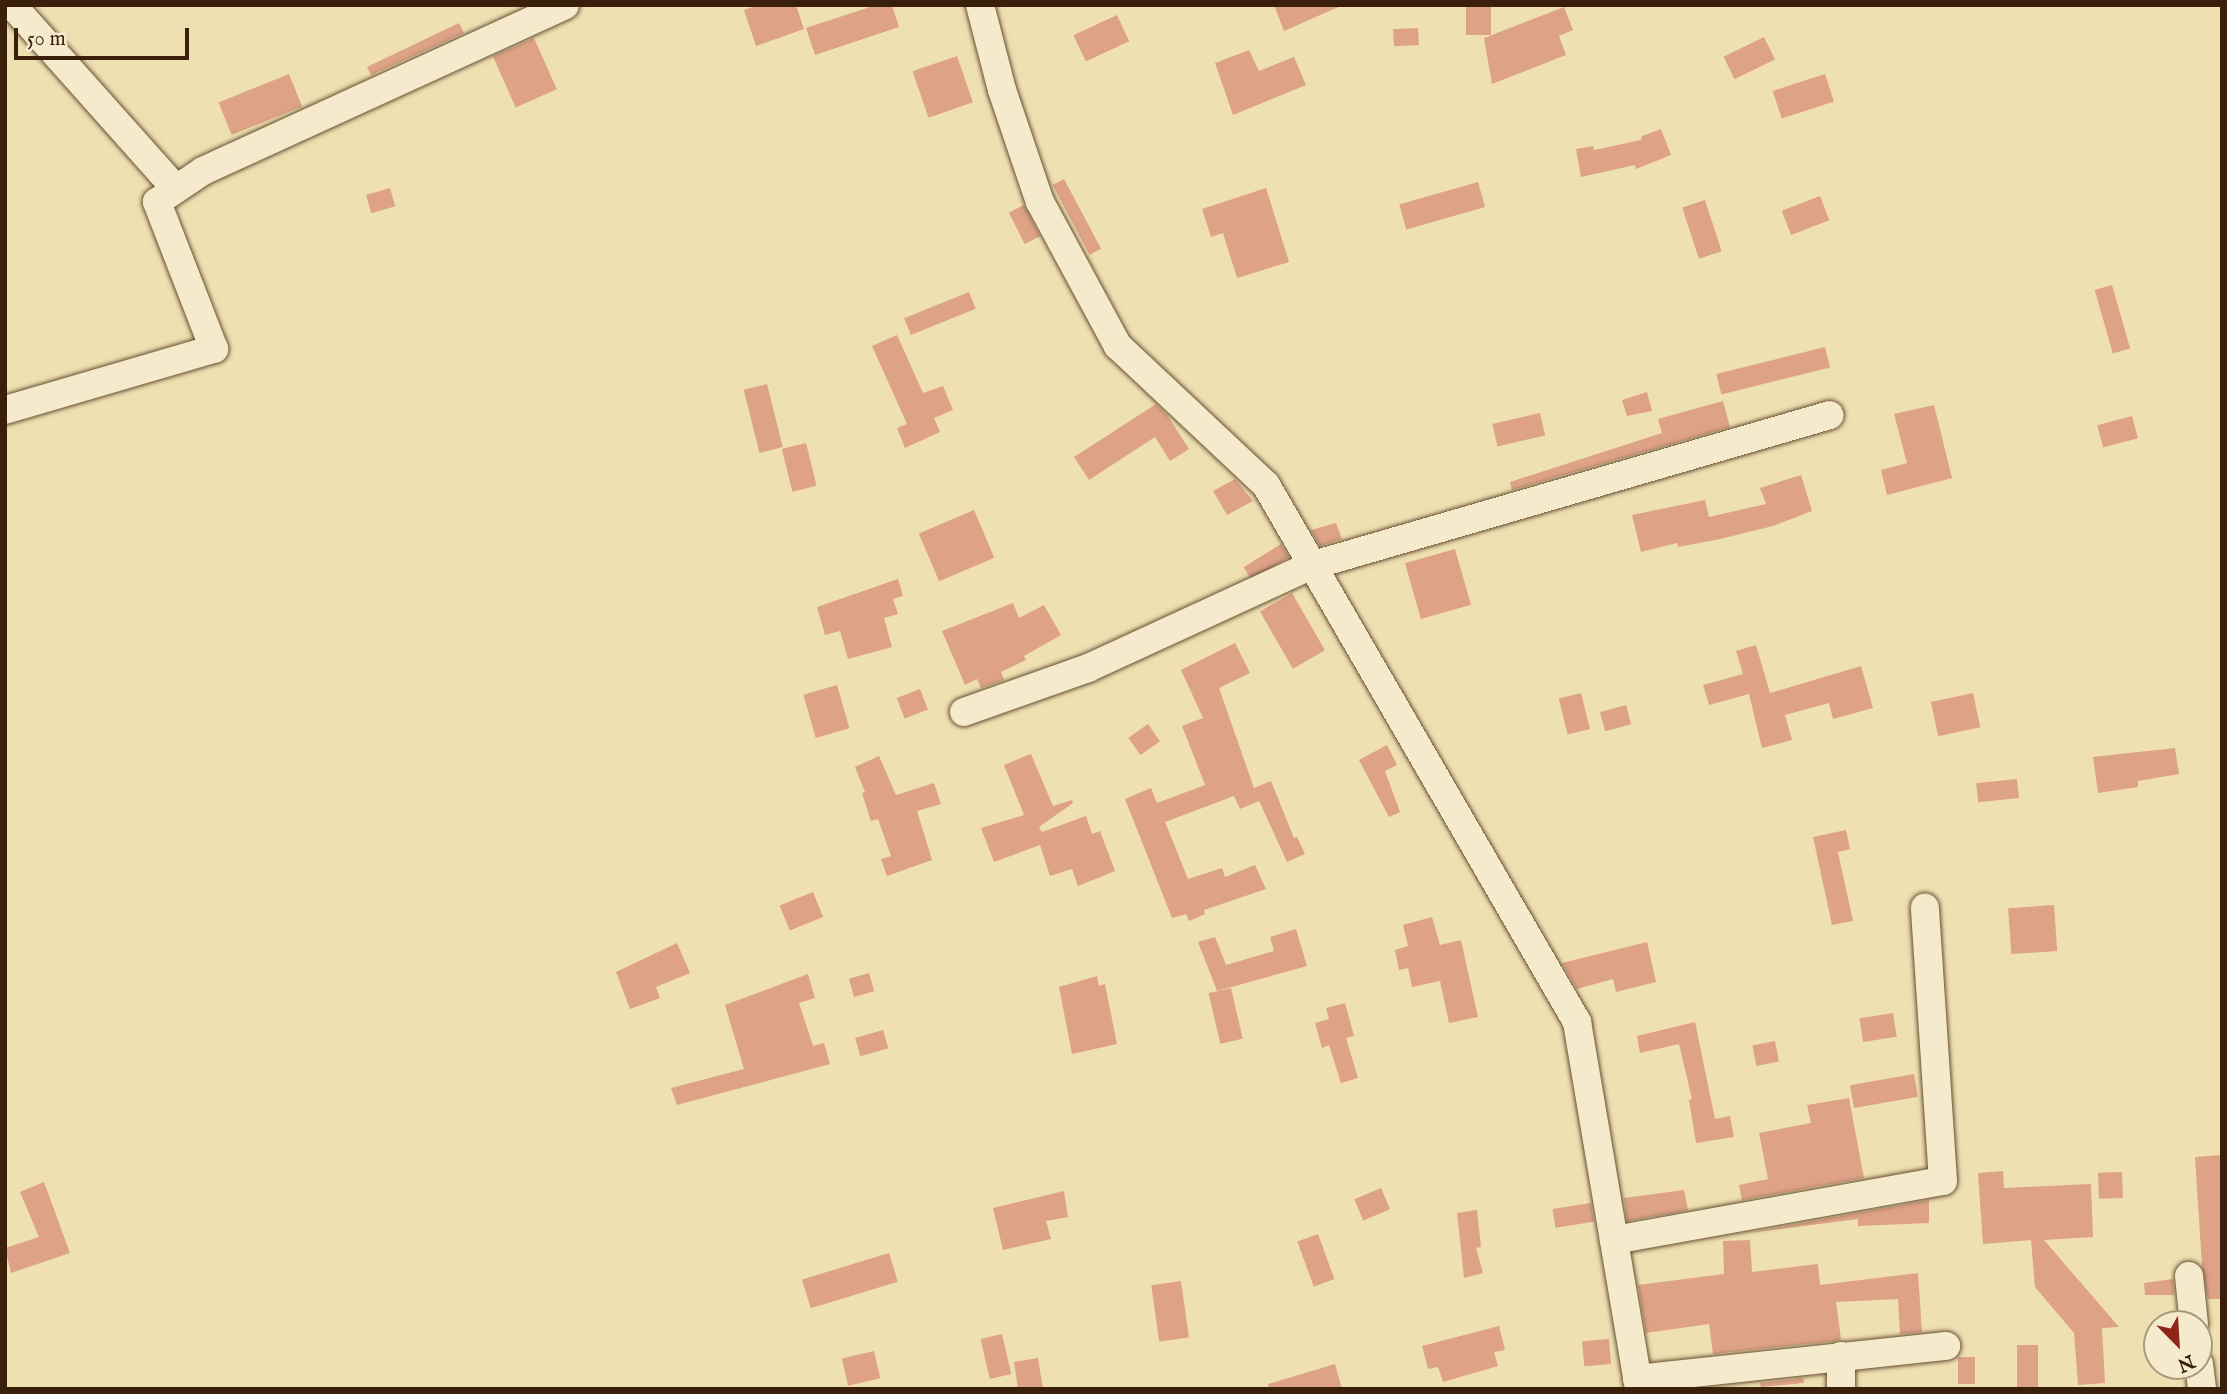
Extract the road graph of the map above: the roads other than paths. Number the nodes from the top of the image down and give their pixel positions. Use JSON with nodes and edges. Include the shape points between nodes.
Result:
{"nodes":[{"id":1,"x":12,"y":5,"type":"edge"},
{"id":2,"x":565,"y":5,"type":"edge"},
{"id":3,"x":980,"y":5,"type":"edge"},
{"id":4,"x":176,"y":189,"type":"junction"},
{"id":5,"x":5,"y":410,"type":"edge"},
{"id":6,"x":1830,"y":415,"type":"dead end"},
{"id":7,"x":1310,"y":566,"type":"junction"},
{"id":8,"x":964,"y":712,"type":"dead end"},
{"id":9,"x":1925,"y":908,"type":"dead end"},
{"id":10,"x":1614,"y":1240,"type":"junction"},
{"id":11,"x":2189,"y":1276,"type":"dead end"},
{"id":12,"x":2193,"y":1310,"type":"edge"},
{"id":13,"x":1946,"y":1346,"type":"dead end"},
{"id":14,"x":1841,"y":1356,"type":"junction"},
{"id":15,"x":1638,"y":1384,"type":"edge"},
{"id":16,"x":1841,"y":1389,"type":"edge"}],
"edges":[{"from":1,"to":4,"type":"street"},
{"from":2,"to":4,"type":"street","via":[[203,171]]},
{"from":3,"to":7,"type":"street","via":[[1002,90],[1040,202],[1118,345],[1266,485]]},
{"from":4,"to":5,"type":"street","via":[[157,202],[214,349]]},
{"from":6,"to":7,"type":"street"},
{"from":7,"to":8,"type":"street","via":[[1088,668]]},
{"from":7,"to":10,"type":"street","via":[[1577,1022]]},
{"from":9,"to":10,"type":"street","via":[[1943,1181]]},
{"from":10,"to":15,"type":"street"},
{"from":11,"to":12,"type":"street"},
{"from":13,"to":14,"type":"street"},
{"from":14,"to":15,"type":"street"},
{"from":14,"to":16,"type":"street"}]}
